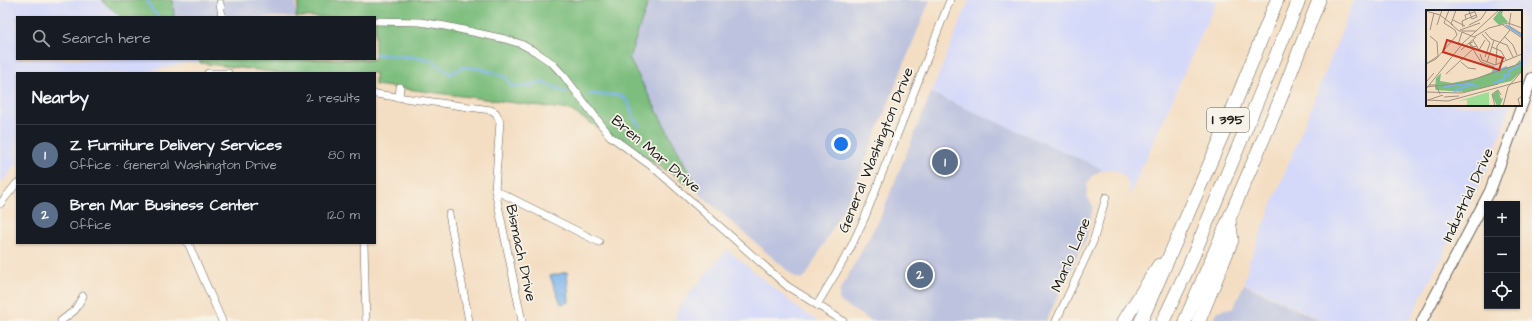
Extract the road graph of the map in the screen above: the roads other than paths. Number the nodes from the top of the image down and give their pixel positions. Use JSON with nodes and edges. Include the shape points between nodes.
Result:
{"nodes":[{"id":1,"x":950,"y":0,"type":"edge"},
{"id":2,"x":1277,"y":0,"type":"edge"},
{"id":3,"x":1300,"y":0,"type":"edge"},
{"id":4,"x":1319,"y":0,"type":"edge"},
{"id":5,"x":220,"y":3,"type":"dead end"},
{"id":6,"x":222,"y":16,"type":"edge"},
{"id":7,"x":376,"y":21,"type":"edge"},
{"id":8,"x":1532,"y":78,"type":"edge"},
{"id":9,"x":400,"y":87,"type":"dead end"},
{"id":10,"x":376,"y":94,"type":"edge"},
{"id":11,"x":398,"y":97,"type":"junction"},
{"id":12,"x":1522,"y":106,"type":"edge"},
{"id":13,"x":1522,"y":106,"type":"edge"},
{"id":14,"x":16,"y":184,"type":"edge"},
{"id":15,"x":495,"y":190,"type":"junction"},
{"id":16,"x":1106,"y":197,"type":"dead end"},
{"id":17,"x":0,"y":204,"type":"edge"},
{"id":18,"x":449,"y":214,"type":"dead end"},
{"id":19,"x":1229,"y":220,"type":"junction"},
{"id":20,"x":1177,"y":239,"type":"junction"},
{"id":21,"x":599,"y":242,"type":"dead end"},
{"id":22,"x":188,"y":244,"type":"edge"},
{"id":23,"x":364,"y":244,"type":"edge"},
{"id":24,"x":83,"y":296,"type":"dead end"},
{"id":25,"x":817,"y":306,"type":"junction"},
{"id":26,"x":61,"y":321,"type":"edge"},
{"id":27,"x":222,"y":321,"type":"edge"},
{"id":28,"x":366,"y":321,"type":"edge"},
{"id":29,"x":469,"y":321,"type":"edge"},
{"id":30,"x":522,"y":321,"type":"edge"},
{"id":31,"x":843,"y":321,"type":"edge"},
{"id":32,"x":1056,"y":321,"type":"edge"},
{"id":33,"x":1124,"y":321,"type":"edge"},
{"id":34,"x":1141,"y":321,"type":"edge"},
{"id":35,"x":1164,"y":321,"type":"edge"},
{"id":36,"x":1184,"y":321,"type":"edge"},
{"id":37,"x":1199,"y":321,"type":"edge"},
{"id":38,"x":1422,"y":321,"type":"edge"}],
"edges":[{"from":1,"to":25,"type":"street","name":"General Washington Drive","via":[[865,217],[849,251]]},
{"from":2,"to":20,"type":"highway","number":"I 395"},
{"from":3,"to":35,"type":"highway"},
{"from":4,"to":19,"type":"highway","number":"I 395"},
{"from":5,"to":6,"type":"street"},
{"from":7,"to":25,"type":"street","name":"Bren Mar Drive","via":[[420,22],[445,26],[505,39],[536,52],[564,76],[610,136],[654,168],[787,286]]},
{"from":8,"to":13,"type":"street","name":"Industrial Drive"},
{"from":9,"to":11,"type":"street"},
{"from":10,"to":11,"type":"street"},
{"from":11,"to":15,"type":"street","name":"Bismach Drive","via":[[491,110],[496,113],[500,122]]},
{"from":12,"to":38,"type":"street","name":"Industrial Drive","via":[[1496,178]]},
{"from":14,"to":17,"type":"street"},
{"from":15,"to":21,"type":"street","name":"Bismach Drive"},
{"from":15,"to":30,"type":"street","name":"Bismach Drive"},
{"from":16,"to":32,"type":"street","name":"Marlo Lane","via":[[1093,242]]},
{"from":18,"to":29,"type":"street"},
{"from":19,"to":36,"type":"highway","number":"I 395"},
{"from":19,"to":37,"type":"highway","via":[[1232,240]]},
{"from":20,"to":33,"type":"highway"},
{"from":20,"to":34,"type":"highway","number":"I 395"},
{"from":22,"to":27,"type":"street"},
{"from":23,"to":28,"type":"street"},
{"from":24,"to":26,"type":"street","via":[[75,310]]},
{"from":25,"to":31,"type":"street","name":"Bren Mar Drive"}]}
